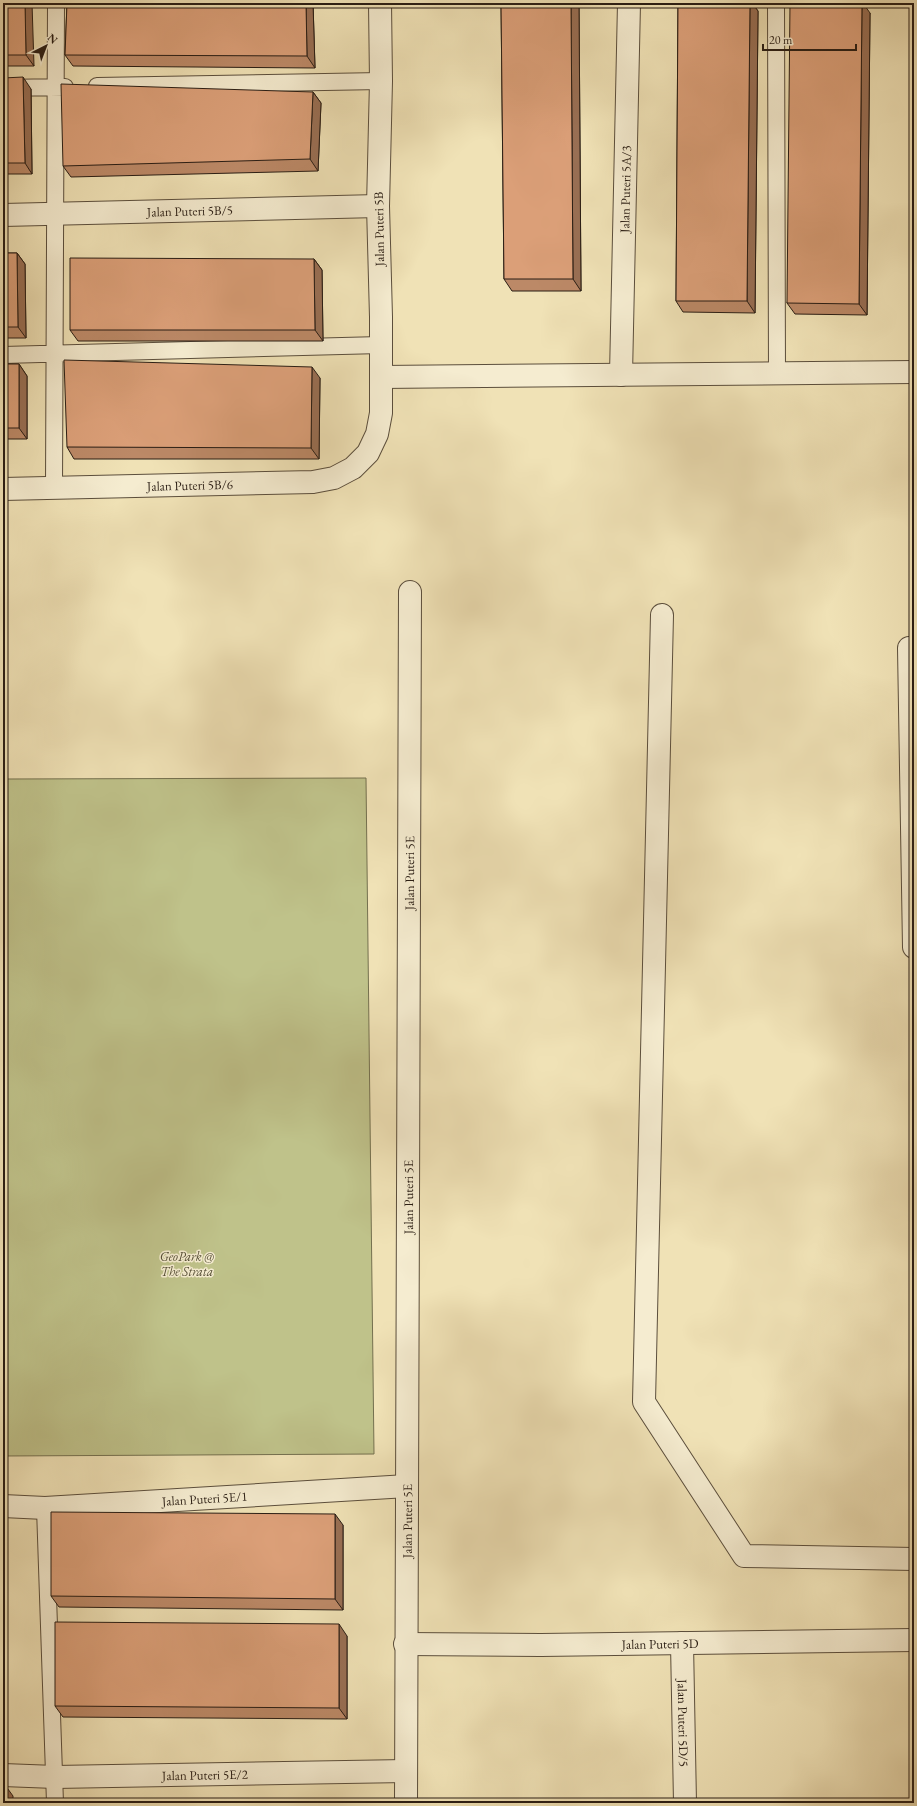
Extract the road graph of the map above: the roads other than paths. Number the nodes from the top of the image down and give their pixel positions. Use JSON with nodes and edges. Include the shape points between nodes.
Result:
{"nodes":[{"id":1,"x":56,"y":3,"type":"edge"},
{"id":2,"x":380,"y":3,"type":"edge"},
{"id":3,"x":629,"y":3,"type":"edge"},
{"id":4,"x":776,"y":3,"type":"edge"},
{"id":5,"x":381,"y":82,"type":"junction"},
{"id":6,"x":56,"y":87,"type":"junction"},
{"id":7,"x":3,"y":88,"type":"edge"},
{"id":8,"x":378,"y":206,"type":"junction"},
{"id":9,"x":55,"y":214,"type":"junction"},
{"id":10,"x":3,"y":215,"type":"edge"},
{"id":11,"x":380,"y":345,"type":"junction"},
{"id":12,"x":55,"y":354,"type":"junction"},
{"id":13,"x":3,"y":356,"type":"edge"},
{"id":14,"x":914,"y":372,"type":"edge"},
{"id":15,"x":778,"y":374,"type":"junction"},
{"id":16,"x":621,"y":375,"type":"junction"},
{"id":17,"x":381,"y":377,"type":"junction"},
{"id":18,"x":368,"y":453,"type":"joint"},
{"id":19,"x":54,"y":487,"type":"junction"},
{"id":20,"x":3,"y":489,"type":"edge"},
{"id":21,"x":410,"y":592,"type":"dead end"},
{"id":22,"x":662,"y":615,"type":"dead end"},
{"id":23,"x":908,"y":648,"type":"dead end"},
{"id":24,"x":914,"y":947,"type":"edge"},
{"id":25,"x":407,"y":1486,"type":"junction"},
{"id":26,"x":3,"y":1506,"type":"edge"},
{"id":27,"x":45,"y":1508,"type":"junction"},
{"id":28,"x":914,"y":1559,"type":"edge"},
{"id":29,"x":914,"y":1640,"type":"edge"},
{"id":30,"x":682,"y":1643,"type":"junction"},
{"id":31,"x":405,"y":1644,"type":"junction"},
{"id":32,"x":406,"y":1771,"type":"junction"},
{"id":33,"x":3,"y":1775,"type":"edge"},
{"id":34,"x":55,"y":1777,"type":"junction"},
{"id":35,"x":55,"y":1803,"type":"edge"},
{"id":36,"x":406,"y":1803,"type":"edge"},
{"id":37,"x":685,"y":1803,"type":"edge"}],
"edges":[{"from":1,"to":6,"type":"lane"},
{"from":2,"to":5,"type":"street","name":"Jalan Puteri 5B"},
{"from":3,"to":16,"type":"street","name":"Jalan Puteri 5A/3"},
{"from":4,"to":15,"type":"lane"},
{"from":5,"to":6,"type":"lane"},
{"from":5,"to":8,"type":"street","name":"Jalan Puteri 5B"},
{"from":6,"to":7,"type":"lane"},
{"from":6,"to":9,"type":"lane"},
{"from":8,"to":9,"type":"street","name":"Jalan Puteri 5B/5"},
{"from":8,"to":11,"type":"street","name":"Jalan Puteri 5B"},
{"from":9,"to":10,"type":"street","name":"Jalan Puteri 5B/5"},
{"from":9,"to":12,"type":"lane"},
{"from":11,"to":12,"type":"lane"},
{"from":11,"to":17,"type":"street","name":"Jalan Puteri 5B"},
{"from":12,"to":13,"type":"lane"},
{"from":12,"to":19,"type":"lane"},
{"from":14,"to":15,"type":"street"},
{"from":15,"to":16,"type":"street"},
{"from":16,"to":17,"type":"street"},
{"from":17,"to":18,"type":"street","name":"Jalan Puteri 5B","via":[[381,413],[377,434]]},
{"from":18,"to":19,"type":"street","name":"Jalan Puteri 5B/6","via":[[353,468],[334,478],[313,482]]},
{"from":19,"to":20,"type":"street","name":"Jalan Puteri 5B/6"},
{"from":21,"to":25,"type":"street","name":"Jalan Puteri 5E"},
{"from":22,"to":28,"type":"street","via":[[644,1402],[744,1556]]},
{"from":23,"to":24,"type":"street"},
{"from":25,"to":27,"type":"street","name":"Jalan Puteri 5E/1"},
{"from":25,"to":31,"type":"street","name":"Jalan Puteri 5E"},
{"from":26,"to":27,"type":"street","name":"Jalan Puteri 5E/1"},
{"from":27,"to":34,"type":"lane"},
{"from":29,"to":30,"type":"street","name":"Jalan Puteri 5D"},
{"from":30,"to":31,"type":"street","name":"Jalan Puteri 5D"},
{"from":30,"to":37,"type":"street","name":"Jalan Puteri 5D/5"},
{"from":31,"to":32,"type":"street","name":"Jalan Puteri 5E"},
{"from":32,"to":34,"type":"street","name":"Jalan Puteri 5E/2"},
{"from":32,"to":36,"type":"street","name":"Jalan Puteri 5E"},
{"from":33,"to":34,"type":"street","name":"Jalan Puteri 5E/2"},
{"from":34,"to":35,"type":"lane"}]}
